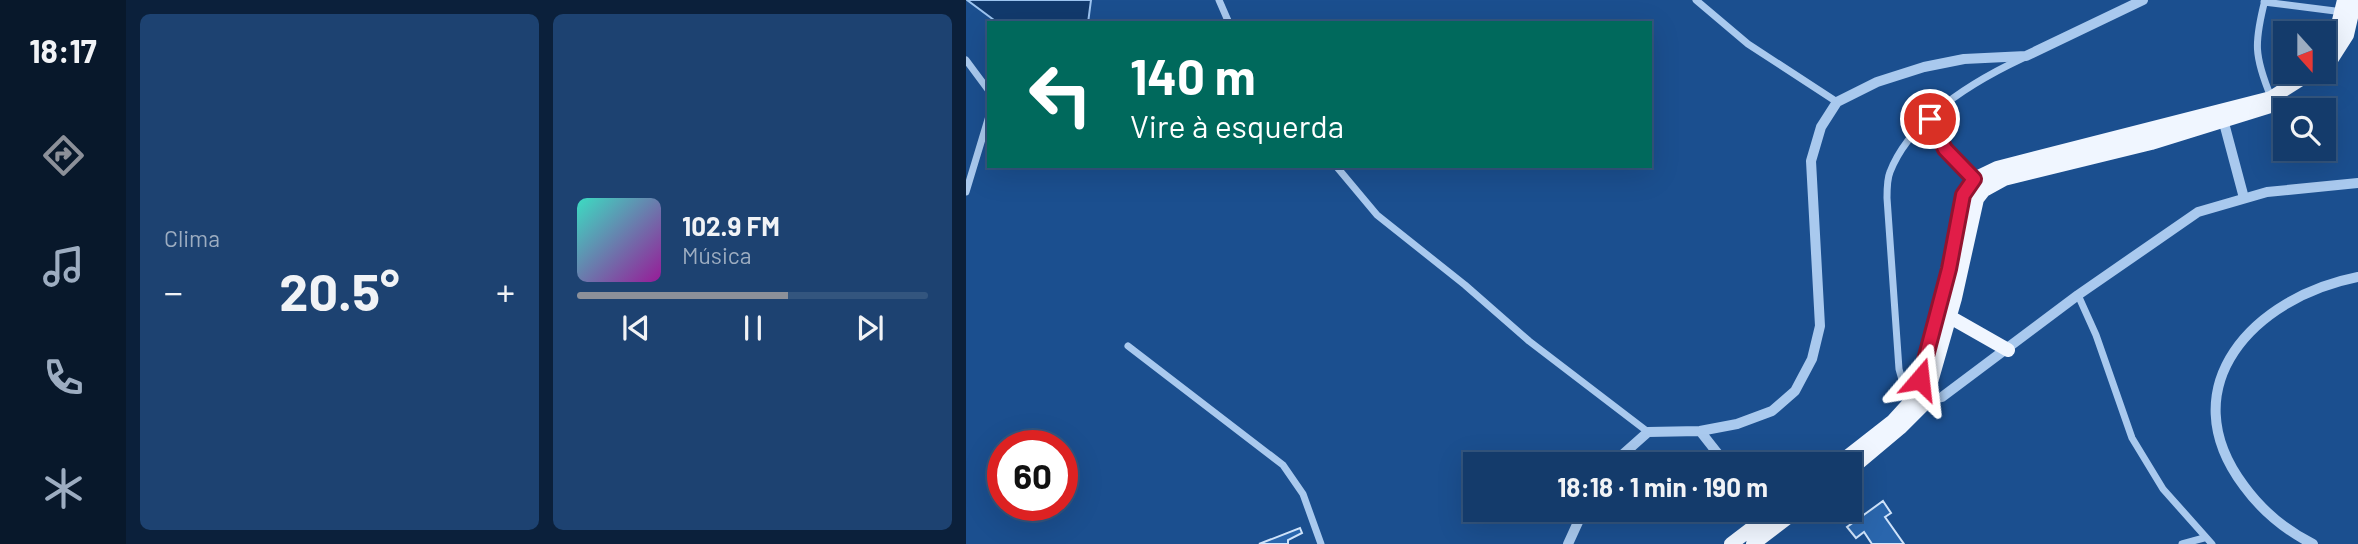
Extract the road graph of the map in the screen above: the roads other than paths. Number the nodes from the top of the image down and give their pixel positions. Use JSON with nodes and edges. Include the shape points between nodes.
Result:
{"nodes":[{"id":1,"x":1219,"y":0,"type":"edge"},
{"id":2,"x":1696,"y":0,"type":"edge"},
{"id":3,"x":2143,"y":0,"type":"edge"},
{"id":4,"x":2264,"y":1,"type":"edge"},
{"id":5,"x":2349,"y":6,"type":"edge"},
{"id":6,"x":1228,"y":21,"type":"edge"},
{"id":7,"x":2336,"y":33,"type":"edge"},
{"id":8,"x":2336,"y":52,"type":"edge"},
{"id":9,"x":2026,"y":56,"type":"junction"},
{"id":10,"x":966,"y":61,"type":"edge"},
{"id":11,"x":2296,"y":84,"type":"edge"},
{"id":12,"x":2309,"y":84,"type":"edge"},
{"id":13,"x":987,"y":88,"type":"edge"},
{"id":14,"x":2278,"y":98,"type":"edge"},
{"id":15,"x":2285,"y":98,"type":"edge"},
{"id":16,"x":1837,"y":102,"type":"junction"},
{"id":17,"x":2273,"y":102,"type":"junction"},
{"id":18,"x":1930,"y":119,"type":"junction"},
{"id":19,"x":987,"y":123,"type":"edge"},
{"id":20,"x":2224,"y":123,"type":"junction"},
{"id":21,"x":2149,"y":136,"type":"junction"},
{"id":22,"x":1338,"y":168,"type":"edge"},
{"id":23,"x":2358,"y":183,"type":"edge"},
{"id":24,"x":1979,"y":185,"type":"junction"},
{"id":25,"x":966,"y":192,"type":"edge"},
{"id":26,"x":2244,"y":198,"type":"junction"},
{"id":27,"x":2358,"y":277,"type":"edge"},
{"id":28,"x":2078,"y":295,"type":"junction"},
{"id":29,"x":1950,"y":317,"type":"junction"},
{"id":30,"x":1128,"y":346,"type":"dead end"},
{"id":31,"x":2008,"y":350,"type":"junction"},
{"id":32,"x":1919,"y":401,"type":"junction"},
{"id":33,"x":1700,"y":431,"type":"junction"},
{"id":34,"x":1648,"y":432,"type":"junction"},
{"id":35,"x":1626,"y":452,"type":"edge"},
{"id":36,"x":1717,"y":452,"type":"edge"},
{"id":37,"x":1854,"y":452,"type":"edge"},
{"id":38,"x":1862,"y":460,"type":"edge"},
{"id":39,"x":1578,"y":522,"type":"edge"},
{"id":40,"x":1761,"y":522,"type":"edge"},
{"id":41,"x":1767,"y":522,"type":"edge"},
{"id":42,"x":2204,"y":537,"type":"junction"},
{"id":43,"x":1321,"y":544,"type":"edge"},
{"id":44,"x":1568,"y":544,"type":"edge"},
{"id":45,"x":1731,"y":544,"type":"edge"},
{"id":46,"x":1753,"y":544,"type":"edge"},
{"id":47,"x":2182,"y":544,"type":"edge"},
{"id":48,"x":2212,"y":544,"type":"edge"},
{"id":49,"x":2313,"y":544,"type":"edge"}],
"edges":[{"from":1,"to":6,"type":"street"},
{"from":2,"to":16,"type":"street","via":[[1748,44]]},
{"from":3,"to":9,"type":"street"},
{"from":4,"to":5,"type":"street"},
{"from":4,"to":17,"type":"street","via":[[2255,38]]},
{"from":5,"to":7,"type":"main road"},
{"from":5,"to":8,"type":"main road","via":[[2347,35]]},
{"from":9,"to":16,"type":"street","via":[[1964,59],[1924,68],[1877,82]]},
{"from":9,"to":18,"type":"street","via":[[1991,73]]},
{"from":10,"to":13,"type":"street"},
{"from":11,"to":14,"type":"main road"},
{"from":12,"to":15,"type":"main road"},
{"from":16,"to":33,"type":"street","via":[[1821,127],[1811,161],[1821,296],[1812,359],[1795,391],[1772,411]]},
{"from":17,"to":20,"type":"main road"},
{"from":17,"to":21,"type":"main road"},
{"from":18,"to":24,"type":"street","via":[[1945,149]]},
{"from":18,"to":32,"type":"street","via":[[1903,148],[1889,173],[1886,198],[1899,369],[1906,394]]},
{"from":19,"to":25,"type":"street"},
{"from":20,"to":21,"type":"main road"},
{"from":20,"to":26,"type":"street"},
{"from":21,"to":24,"type":"main road"},
{"from":22,"to":34,"type":"street","via":[[1377,215],[1528,341]]},
{"from":23,"to":26,"type":"street"},
{"from":24,"to":29,"type":"main road"},
{"from":24,"to":32,"type":"main road","via":[[1963,195]]},
{"from":26,"to":28,"type":"street","via":[[2198,212]]},
{"from":27,"to":49,"type":"street","via":[[2332,282],[2266,317],[2239,342],[2225,365],[2214,402],[2216,438],[2228,466],[2269,517]]},
{"from":28,"to":31,"type":"street"},
{"from":28,"to":42,"type":"street","via":[[2132,438],[2163,489]]},
{"from":29,"to":31,"type":"main road"},
{"from":29,"to":32,"type":"main road"},
{"from":30,"to":43,"type":"street","via":[[1283,465],[1303,494]]},
{"from":31,"to":32,"type":"street","via":[[1942,397]]},
{"from":32,"to":37,"type":"main road"},
{"from":32,"to":38,"type":"main road","via":[[1900,428]]},
{"from":33,"to":34,"type":"street"},
{"from":33,"to":36,"type":"street"},
{"from":34,"to":35,"type":"street"},
{"from":39,"to":44,"type":"street"},
{"from":40,"to":45,"type":"main road"},
{"from":41,"to":46,"type":"main road"},
{"from":42,"to":47,"type":"street"},
{"from":42,"to":48,"type":"street"}]}
